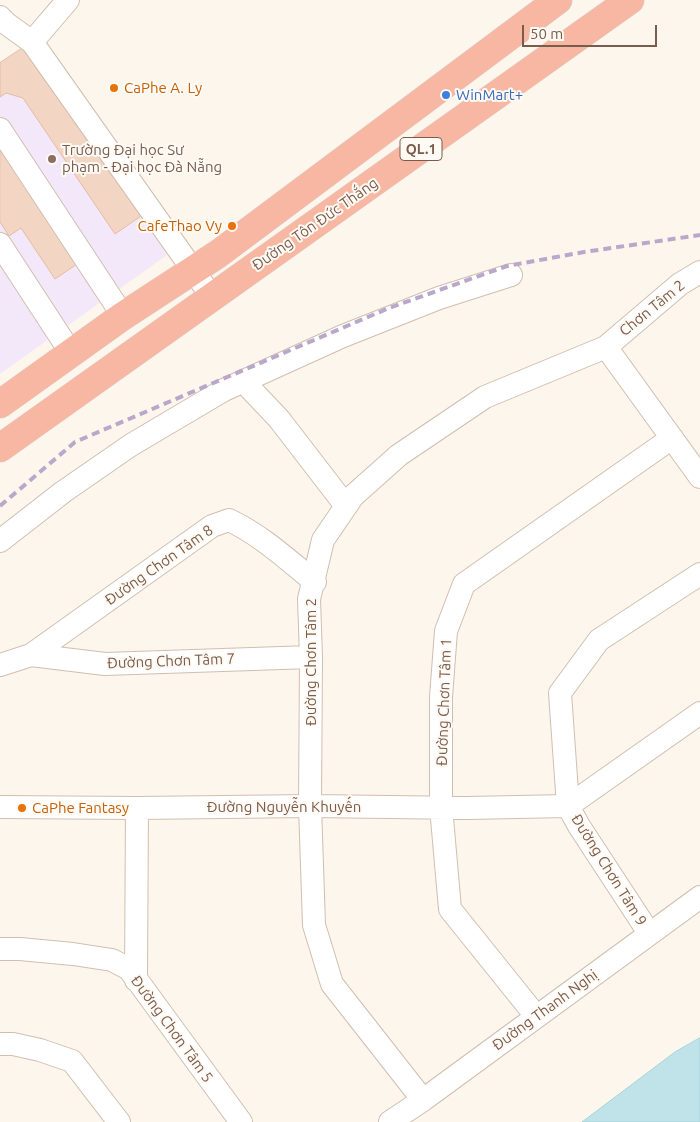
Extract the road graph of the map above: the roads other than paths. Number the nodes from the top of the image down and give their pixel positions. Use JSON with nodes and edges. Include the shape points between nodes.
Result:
{"nodes":[{"id":1,"x":68,"y":0,"type":"edge"},
{"id":2,"x":558,"y":0,"type":"edge"},
{"id":3,"x":630,"y":0,"type":"edge"},
{"id":4,"x":0,"y":16,"type":"edge"},
{"id":5,"x":32,"y":42,"type":"junction"},
{"id":6,"x":0,"y":129,"type":"edge"},
{"id":7,"x":0,"y":244,"type":"edge"},
{"id":8,"x":193,"y":270,"type":"junction"},
{"id":9,"x":700,"y":272,"type":"edge"},
{"id":10,"x":511,"y":275,"type":"dead end"},
{"id":11,"x":212,"y":297,"type":"junction"},
{"id":12,"x":123,"y":316,"type":"junction"},
{"id":13,"x":606,"y":347,"type":"junction"},
{"id":14,"x":71,"y":354,"type":"junction"},
{"id":15,"x":243,"y":382,"type":"junction"},
{"id":16,"x":0,"y":404,"type":"edge"},
{"id":17,"x":672,"y":438,"type":"junction"},
{"id":18,"x":0,"y":448,"type":"edge"},
{"id":19,"x":700,"y":477,"type":"edge"},
{"id":20,"x":346,"y":506,"type":"junction"},
{"id":21,"x":0,"y":541,"type":"edge"},
{"id":22,"x":700,"y":574,"type":"edge"},
{"id":23,"x":315,"y":582,"type":"junction"},
{"id":24,"x":31,"y":655,"type":"junction"},
{"id":25,"x":311,"y":657,"type":"junction"},
{"id":26,"x":0,"y":665,"type":"edge"},
{"id":27,"x":700,"y":713,"type":"edge"},
{"id":28,"x":310,"y":806,"type":"junction"},
{"id":29,"x":568,"y":806,"type":"junction"},
{"id":30,"x":0,"y":807,"type":"edge"},
{"id":31,"x":441,"y":807,"type":"junction"},
{"id":32,"x":137,"y":808,"type":"junction"},
{"id":33,"x":700,"y":896,"type":"edge"},
{"id":34,"x":649,"y":933,"type":"junction"},
{"id":35,"x":0,"y":950,"type":"edge"},
{"id":36,"x":136,"y":980,"type":"junction"},
{"id":37,"x":536,"y":1016,"type":"junction"},
{"id":38,"x":0,"y":1044,"type":"edge"},
{"id":39,"x":423,"y":1100,"type":"junction"},
{"id":40,"x":119,"y":1122,"type":"edge"},
{"id":41,"x":241,"y":1122,"type":"edge"},
{"id":42,"x":390,"y":1122,"type":"edge"}],
"edges":[{"from":1,"to":5,"type":"street"},
{"from":2,"to":8,"type":"highway","number":"QL.1"},
{"from":3,"to":11,"type":"highway","name":"Đường Tôn Đức Thắng","number":"QL.1"},
{"from":4,"to":5,"type":"street"},
{"from":5,"to":8,"type":"street"},
{"from":6,"to":12,"type":"street"},
{"from":7,"to":14,"type":"street"},
{"from":8,"to":11,"type":"street"},
{"from":8,"to":12,"type":"highway","number":"QL.1"},
{"from":9,"to":13,"type":"street","name":"Chơn Tâm 2","via":[[680,284]]},
{"from":10,"to":15,"type":"street","via":[[439,298],[342,336]]},
{"from":11,"to":18,"type":"highway","name":"Đường Tôn Đức Thắng","number":"QL.1"},
{"from":12,"to":14,"type":"highway","number":"QL.1"},
{"from":13,"to":17,"type":"street"},
{"from":13,"to":20,"type":"street","name":"Đường Chơn Tâm 2","via":[[485,397],[399,455]]},
{"from":14,"to":16,"type":"highway","number":"QL.1"},
{"from":15,"to":20,"type":"street","via":[[279,419]]},
{"from":15,"to":21,"type":"street","via":[[131,445]]},
{"from":17,"to":19,"type":"street"},
{"from":17,"to":31,"type":"street","name":"Đường Chơn Tâm 1","via":[[464,584],[446,630],[441,697]]},
{"from":20,"to":23,"type":"street","name":"Đường Chơn Tâm 2","via":[[323,540]]},
{"from":22,"to":29,"type":"street","name":"Đường Chơn Tâm 9","via":[[599,640],[560,693]]},
{"from":23,"to":24,"type":"street","name":"Đường Chơn Tâm 8","via":[[250,532],[229,520],[212,526]]},
{"from":23,"to":25,"type":"street","name":"Đường Chơn Tâm 2","via":[[309,599]]},
{"from":24,"to":25,"type":"street","name":"Đường Chơn Tâm 7","via":[[105,664]]},
{"from":24,"to":26,"type":"street","name":"Đường Chơn Tâm 8"},
{"from":25,"to":28,"type":"street","name":"Đường Chơn Tâm 2"},
{"from":27,"to":29,"type":"street"},
{"from":28,"to":31,"type":"street","name":"Đường Nguyễn Khuyến"},
{"from":28,"to":32,"type":"street","name":"Đường Nguyễn Khuyến"},
{"from":28,"to":39,"type":"street","name":"Đường Chơn Tâm 2","via":[[314,925],[332,984]]},
{"from":29,"to":31,"type":"street","name":"Đường Nguyễn Khuyến"},
{"from":29,"to":34,"type":"street","name":"Đường Chơn Tâm 9"},
{"from":30,"to":32,"type":"street","name":"Đường Nguyễn Khuyến"},
{"from":31,"to":37,"type":"street","name":"Đường Chơn Tâm 1","via":[[450,909]]},
{"from":32,"to":36,"type":"street"},
{"from":33,"to":34,"type":"street","name":"Đường Thanh Nghị"},
{"from":34,"to":37,"type":"street","name":"Đường Thanh Nghị"},
{"from":35,"to":36,"type":"street","name":"Đường Chơn Tâm 5","via":[[20,949],[112,960],[128,969]]},
{"from":36,"to":41,"type":"street","name":"Đường Chơn Tâm 5"},
{"from":37,"to":39,"type":"street","name":"Đường Thanh Nghị"},
{"from":38,"to":40,"type":"street","via":[[40,1050],[72,1061]]},
{"from":39,"to":42,"type":"street","name":"Đường Thanh Nghị"}]}
